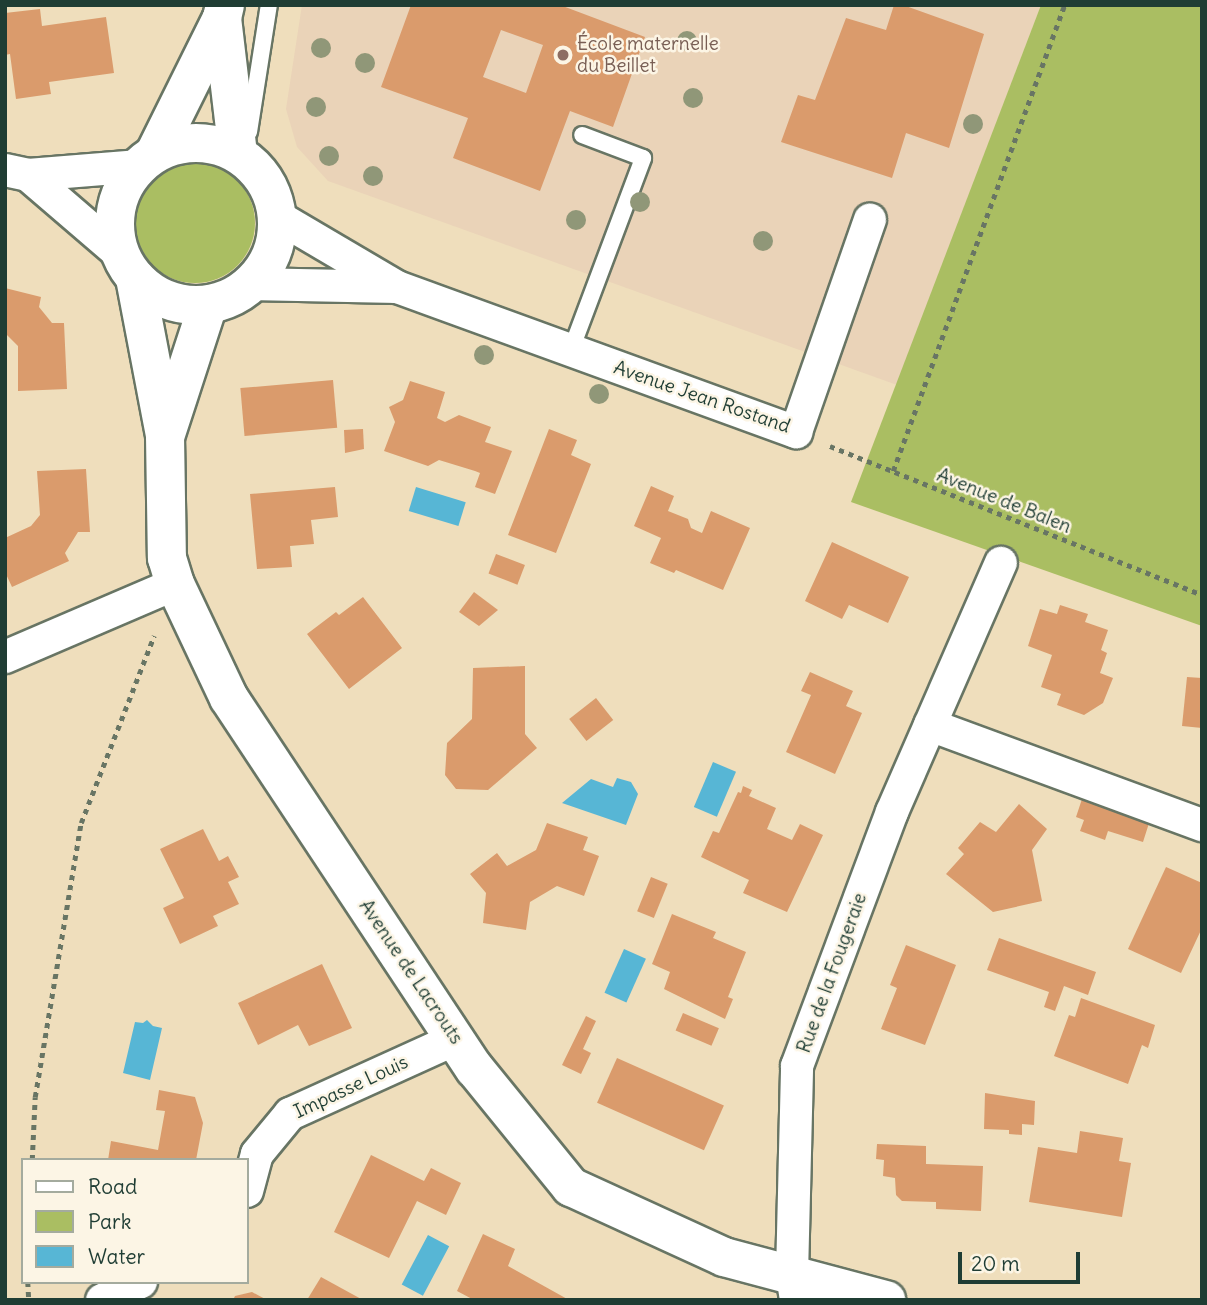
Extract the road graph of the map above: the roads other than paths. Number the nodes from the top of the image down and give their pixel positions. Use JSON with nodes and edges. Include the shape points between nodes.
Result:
{"nodes":[{"id":1,"x":269,"y":5,"type":"edge"},
{"id":2,"x":224,"y":12,"type":"edge"},
{"id":3,"x":582,"y":135,"type":"dead end"},
{"id":4,"x":241,"y":156,"type":"junction"},
{"id":5,"x":148,"y":159,"type":"junction"},
{"id":6,"x":16,"y":172,"type":"edge"},
{"id":7,"x":278,"y":217,"type":"junction"},
{"id":8,"x":870,"y":220,"type":"dead end"},
{"id":9,"x":127,"y":266,"type":"junction"},
{"id":10,"x":252,"y":284,"type":"junction"},
{"id":11,"x":397,"y":287,"type":"junction"},
{"id":12,"x":208,"y":305,"type":"junction"},
{"id":13,"x":571,"y":350,"type":"junction"},
{"id":14,"x":165,"y":436,"type":"junction"},
{"id":15,"x":1001,"y":562,"type":"dead end"},
{"id":16,"x":175,"y":584,"type":"junction"},
{"id":17,"x":5,"y":657,"type":"edge"},
{"id":18,"x":930,"y":725,"type":"junction"},
{"id":19,"x":1202,"y":825,"type":"edge"},
{"id":20,"x":455,"y":1039,"type":"junction"},
{"id":21,"x":248,"y":1187,"type":"edge"},
{"id":22,"x":137,"y":1284,"type":"edge"},
{"id":23,"x":794,"y":1287,"type":"edge"},
{"id":24,"x":102,"y":1300,"type":"edge"},
{"id":25,"x":886,"y":1300,"type":"edge"}],
"edges":[{"from":1,"to":4,"type":"lane"},
{"from":2,"to":4,"type":"street"},
{"from":2,"to":5,"type":"street"},
{"from":3,"to":13,"type":"lane","via":[[643,158]]},
{"from":4,"to":5,"type":"street","via":[[197,142],[176,145]]},
{"from":4,"to":7,"type":"street","via":[[272,193]]},
{"from":5,"to":6,"type":"street"},
{"from":5,"to":9,"type":"street","via":[[118,198],[114,226]]},
{"from":6,"to":9,"type":"street"},
{"from":7,"to":10,"type":"street","via":[[276,243],[267,266]]},
{"from":7,"to":11,"type":"street","name":"Avenue Jean Rostand"},
{"from":8,"to":13,"type":"street","name":"Avenue Jean Rostand","via":[[796,432]]},
{"from":9,"to":12,"type":"street","via":[[157,296],[184,305]]},
{"from":9,"to":14,"type":"street","name":"Avenue de Lacrouts"},
{"from":10,"to":11,"type":"street","name":"Avenue Jean Rostand"},
{"from":10,"to":12,"type":"street","via":[[231,298]]},
{"from":11,"to":13,"type":"street","name":"Avenue Jean Rostand"},
{"from":12,"to":14,"type":"street","name":"Avenue de Lacrouts"},
{"from":14,"to":16,"type":"street","name":"Avenue de Lacrouts","via":[[167,558]]},
{"from":15,"to":18,"type":"street","name":"Rue de la Fougeraie"},
{"from":16,"to":17,"type":"street"},
{"from":16,"to":20,"type":"street","name":"Avenue de Lacrouts","via":[[229,698]]},
{"from":18,"to":19,"type":"street"},
{"from":18,"to":23,"type":"street","name":"Rue de la Fougeraie","via":[[892,812],[797,1066]]},
{"from":20,"to":21,"type":"street","name":"Impasse Louis","via":[[290,1114],[257,1154]]},
{"from":20,"to":23,"type":"street","name":"Avenue de Lacrouts","via":[[571,1187]]},
{"from":22,"to":24,"type":"street"},
{"from":23,"to":25,"type":"street","name":"Avenue de Lacrouts"}]}
